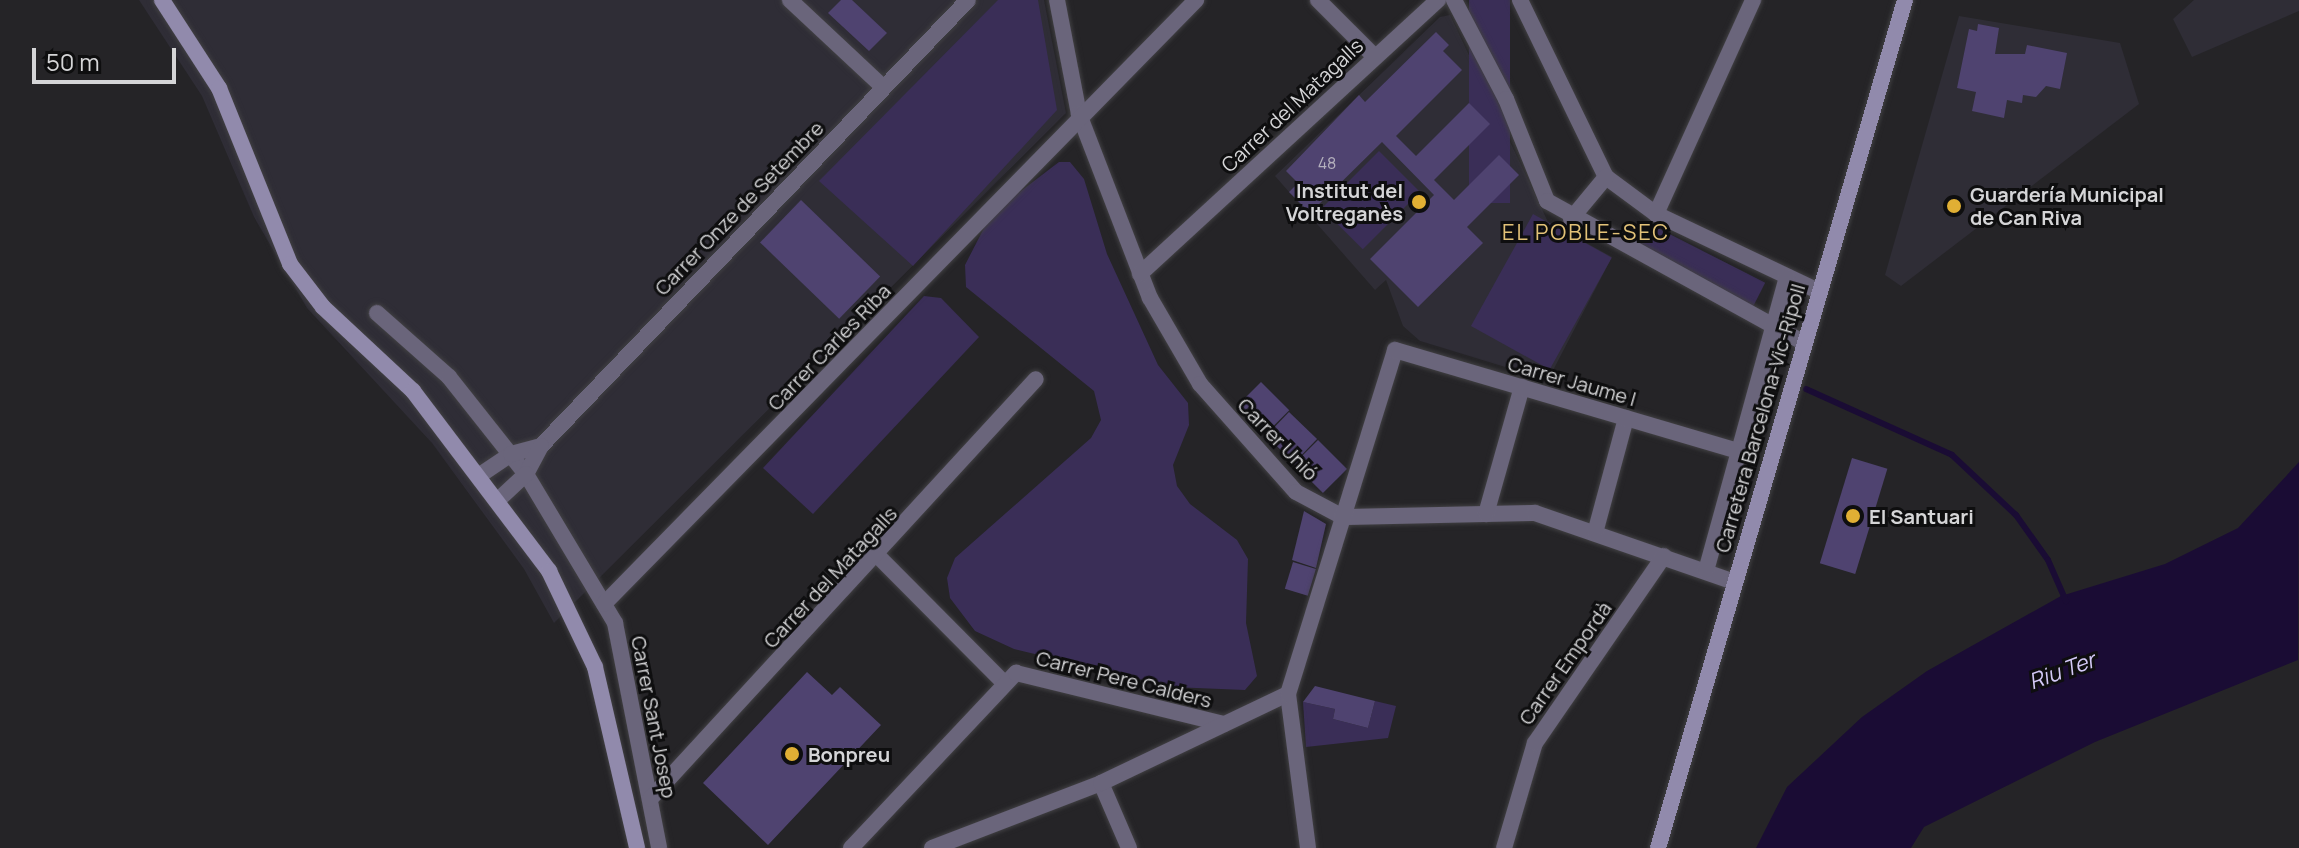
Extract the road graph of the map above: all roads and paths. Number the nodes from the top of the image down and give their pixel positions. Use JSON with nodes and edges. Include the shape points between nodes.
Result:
{"nodes":[{"id":1,"x":162,"y":0,"type":"edge"},
{"id":2,"x":790,"y":0,"type":"edge"},
{"id":3,"x":968,"y":0,"type":"edge"},
{"id":4,"x":1057,"y":0,"type":"edge"},
{"id":5,"x":1196,"y":0,"type":"edge"},
{"id":6,"x":1318,"y":0,"type":"edge"},
{"id":7,"x":1438,"y":0,"type":"edge"},
{"id":8,"x":1454,"y":0,"type":"edge"},
{"id":9,"x":1520,"y":0,"type":"edge"},
{"id":10,"x":1753,"y":0,"type":"edge"},
{"id":11,"x":1905,"y":0,"type":"edge"},
{"id":12,"x":1374,"y":56,"type":"junction"},
{"id":13,"x":883,"y":87,"type":"junction"},
{"id":14,"x":1079,"y":114,"type":"junction"},
{"id":15,"x":1606,"y":177,"type":"junction"},
{"id":16,"x":1656,"y":214,"type":"junction"},
{"id":17,"x":1571,"y":219,"type":"junction"},
{"id":18,"x":1140,"y":274,"type":"junction"},
{"id":19,"x":1787,"y":277,"type":"junction"},
{"id":20,"x":1818,"y":291,"type":"junction"},
{"id":21,"x":377,"y":313,"type":"dead end"},
{"id":22,"x":1772,"y":328,"type":"junction"},
{"id":23,"x":1804,"y":343,"type":"junction"},
{"id":24,"x":1036,"y":379,"type":"dead end"},
{"id":25,"x":1522,"y":387,"type":"junction"},
{"id":26,"x":1626,"y":418,"type":"junction"},
{"id":27,"x":541,"y":446,"type":"junction"},
{"id":28,"x":1738,"y":451,"type":"junction"},
{"id":29,"x":511,"y":454,"type":"junction"},
{"id":30,"x":526,"y":474,"type":"junction"},
{"id":31,"x":480,"y":475,"type":"junction"},
{"id":32,"x":498,"y":500,"type":"junction"},
{"id":33,"x":1486,"y":514,"type":"junction"},
{"id":34,"x":1343,"y":517,"type":"junction"},
{"id":35,"x":1595,"y":533,"type":"junction"},
{"id":36,"x":878,"y":556,"type":"junction"},
{"id":37,"x":1664,"y":556,"type":"junction"},
{"id":38,"x":1706,"y":571,"type":"junction"},
{"id":39,"x":1734,"y":582,"type":"junction"},
{"id":40,"x":604,"y":604,"type":"junction"},
{"id":41,"x":1005,"y":684,"type":"junction"},
{"id":42,"x":1288,"y":694,"type":"junction"},
{"id":43,"x":1224,"y":724,"type":"junction"},
{"id":44,"x":1101,"y":783,"type":"junction"},
{"id":45,"x":650,"y":799,"type":"junction"},
{"id":46,"x":637,"y":848,"type":"edge"},
{"id":47,"x":659,"y":848,"type":"edge"},
{"id":48,"x":851,"y":848,"type":"edge"},
{"id":49,"x":932,"y":848,"type":"edge"},
{"id":50,"x":1129,"y":848,"type":"edge"},
{"id":51,"x":1308,"y":848,"type":"edge"},
{"id":52,"x":1504,"y":848,"type":"edge"},
{"id":53,"x":1658,"y":848,"type":"edge"}],
"edges":[{"from":1,"to":31,"type":"street","via":[[219,88],[290,264],[323,307],[413,391]]},
{"from":2,"to":13,"type":"street"},
{"from":3,"to":13,"type":"street","name":"Carrer Onze de Setembre"},
{"from":4,"to":14,"type":"street","name":"Carrer Unió"},
{"from":5,"to":14,"type":"street","name":"Carrer Carles Riba"},
{"from":6,"to":12,"type":"street"},
{"from":7,"to":12,"type":"street","name":"Carrer del Matagalls"},
{"from":8,"to":17,"type":"street","via":[[1506,99],[1547,201]]},
{"from":9,"to":15,"type":"street"},
{"from":10,"to":16,"type":"street"},
{"from":11,"to":20,"type":"street","name":"Carretera Barcelona-Vic-Ripoll"},
{"from":12,"to":18,"type":"street","name":"Carrer del Matagalls"},
{"from":13,"to":27,"type":"street","name":"Carrer Onze de Setembre"},
{"from":14,"to":18,"type":"street","name":"Carrer Unió"},
{"from":14,"to":40,"type":"street","name":"Carrer Carles Riba"},
{"from":15,"to":16,"type":"street"},
{"from":15,"to":17,"type":"street"},
{"from":16,"to":19,"type":"street"},
{"from":17,"to":22,"type":"street"},
{"from":18,"to":34,"type":"street","name":"Carrer Unió","via":[[1200,384],[1296,492]]},
{"from":19,"to":20,"type":"street"},
{"from":19,"to":22,"type":"street"},
{"from":20,"to":23,"type":"street","name":"Carretera Barcelona-Vic-Ripoll"},
{"from":21,"to":29,"type":"street","name":"Carrer Sant Josep","via":[[449,377]]},
{"from":22,"to":23,"type":"street"},
{"from":22,"to":28,"type":"street"},
{"from":23,"to":39,"type":"street","name":"Carretera Barcelona-Vic-Ripoll"},
{"from":24,"to":36,"type":"street","name":"Carrer del Matagalls"},
{"from":25,"to":26,"type":"street","name":"Carrer Jaume I"},
{"from":25,"to":33,"type":"street"},
{"from":25,"to":34,"type":"street","name":"Carrer Jaume I","via":[[1395,350]]},
{"from":26,"to":28,"type":"street","name":"Carrer Jaume I"},
{"from":26,"to":35,"type":"street"},
{"from":27,"to":29,"type":"street"},
{"from":27,"to":30,"type":"street","name":"Carrer Onze de Setembre"},
{"from":28,"to":38,"type":"street"},
{"from":29,"to":30,"type":"street","name":"Carrer Sant Josep"},
{"from":29,"to":31,"type":"street"},
{"from":30,"to":32,"type":"street","name":"Carrer Onze de Setembre"},
{"from":30,"to":40,"type":"street","name":"Carrer Sant Josep"},
{"from":31,"to":32,"type":"street"},
{"from":32,"to":46,"type":"street","via":[[549,571],[595,667]]},
{"from":33,"to":34,"type":"street","name":"Carrer Unió"},
{"from":33,"to":35,"type":"street","name":"Carrer Unió","via":[[1535,513]]},
{"from":34,"to":42,"type":"street"},
{"from":35,"to":37,"type":"street","name":"Carrer Unió"},
{"from":36,"to":41,"type":"street"},
{"from":36,"to":45,"type":"street","name":"Carrer del Matagalls"},
{"from":37,"to":38,"type":"street","name":"Carrer Unió"},
{"from":37,"to":52,"type":"street","name":"Carrer Empordà","via":[[1535,743]]},
{"from":38,"to":39,"type":"street","name":"Carrer Unió"},
{"from":39,"to":53,"type":"street","name":"Carretera Barcelona-Vic-Ripoll"},
{"from":40,"to":45,"type":"street","name":"Carrer Sant Josep","via":[[615,623]]},
{"from":41,"to":43,"type":"street","name":"Carrer Pere Calders","via":[[1016,673]]},
{"from":41,"to":48,"type":"street"},
{"from":42,"to":43,"type":"street"},
{"from":42,"to":51,"type":"street"},
{"from":43,"to":44,"type":"street"},
{"from":44,"to":49,"type":"street"},
{"from":44,"to":50,"type":"street"},
{"from":45,"to":47,"type":"street","name":"Carrer Sant Josep"}]}
